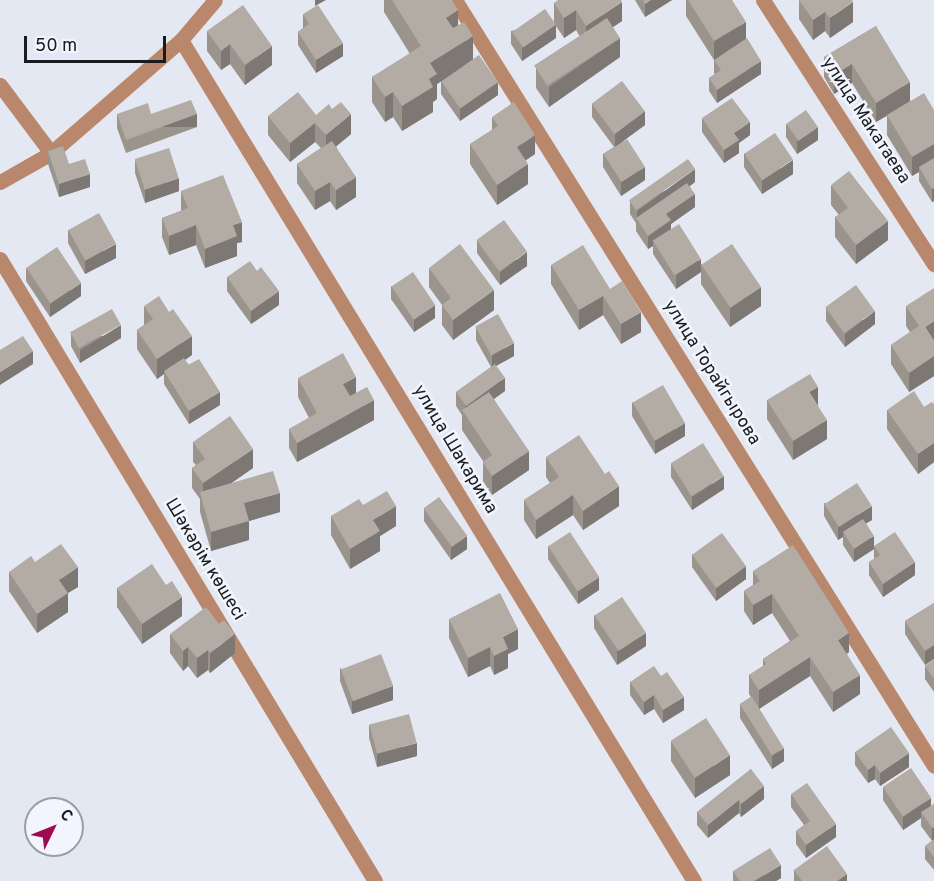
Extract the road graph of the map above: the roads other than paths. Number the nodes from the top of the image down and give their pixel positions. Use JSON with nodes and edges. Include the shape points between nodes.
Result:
{"nodes":[{"id":1,"x":215,"y":0,"type":"edge"},
{"id":2,"x":455,"y":0,"type":"edge"},
{"id":3,"x":763,"y":0,"type":"edge"},
{"id":4,"x":181,"y":40,"type":"junction"},
{"id":5,"x":0,"y":86,"type":"edge"},
{"id":6,"x":51,"y":153,"type":"junction"},
{"id":7,"x":0,"y":182,"type":"edge"},
{"id":8,"x":0,"y":259,"type":"edge"},
{"id":9,"x":934,"y":264,"type":"edge"},
{"id":10,"x":934,"y":766,"type":"edge"},
{"id":11,"x":375,"y":881,"type":"edge"},
{"id":12,"x":694,"y":881,"type":"edge"}],
"edges":[{"from":1,"to":4,"type":"street"},
{"from":2,"to":10,"type":"street","name":"улица Торайгырова"},
{"from":3,"to":9,"type":"street","name":"улица Макатаева"},
{"from":4,"to":6,"type":"street"},
{"from":4,"to":12,"type":"street","name":"улица Шакарима"},
{"from":5,"to":6,"type":"street"},
{"from":6,"to":7,"type":"street"},
{"from":8,"to":11,"type":"street","name":"Шәкәрім көшесі"}]}
